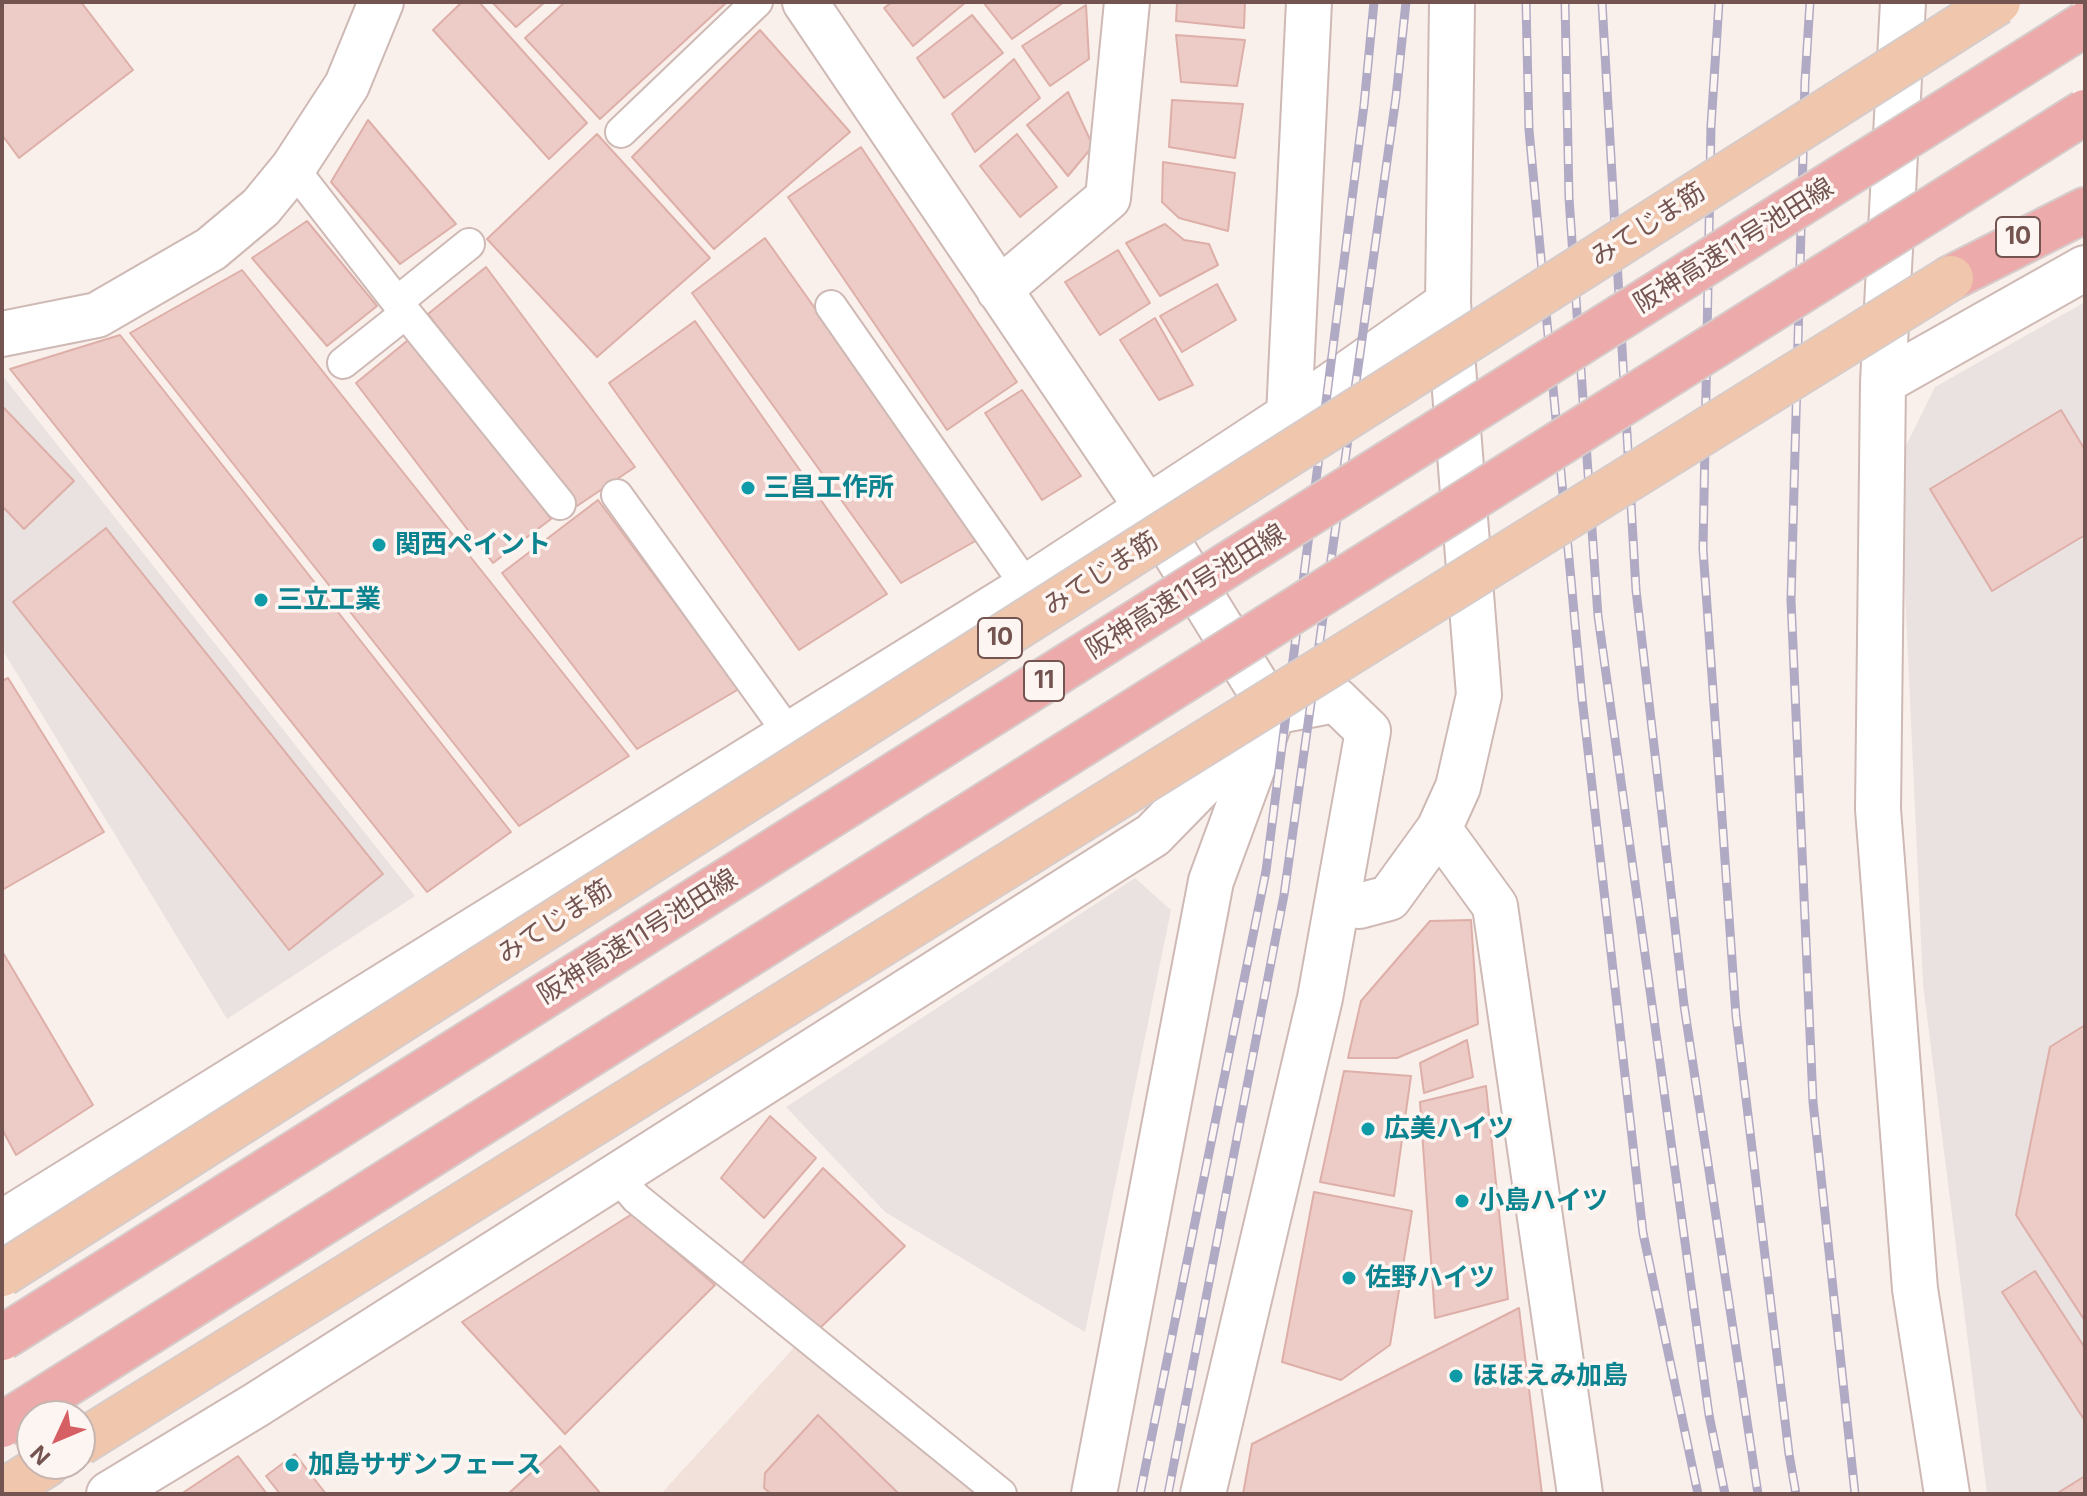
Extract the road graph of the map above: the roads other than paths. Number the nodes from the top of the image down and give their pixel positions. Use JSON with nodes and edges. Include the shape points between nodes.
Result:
{"nodes":[{"id":1,"x":381,"y":2,"type":"edge"},
{"id":2,"x":757,"y":2,"type":"edge"},
{"id":3,"x":805,"y":2,"type":"edge"},
{"id":4,"x":1127,"y":2,"type":"edge"},
{"id":5,"x":1309,"y":2,"type":"edge"},
{"id":6,"x":1452,"y":2,"type":"edge"},
{"id":7,"x":1903,"y":2,"type":"edge"},
{"id":8,"x":1998,"y":2,"type":"edge"},
{"id":9,"x":2085,"y":24,"type":"edge"},
{"id":10,"x":2085,"y":112,"type":"edge"},
{"id":11,"x":621,"y":132,"type":"dead end"},
{"id":12,"x":293,"y":168,"type":"junction"},
{"id":13,"x":2085,"y":197,"type":"edge"},
{"id":14,"x":2085,"y":210,"type":"edge"},
{"id":15,"x":469,"y":244,"type":"dead end"},
{"id":16,"x":2085,"y":268,"type":"edge"},
{"id":17,"x":1951,"y":278,"type":"junction"},
{"id":18,"x":999,"y":290,"type":"junction"},
{"id":19,"x":1448,"y":303,"type":"junction"},
{"id":20,"x":831,"y":306,"type":"dead end"},
{"id":21,"x":401,"y":307,"type":"junction"},
{"id":22,"x":2,"y":334,"type":"edge"},
{"id":23,"x":343,"y":363,"type":"dead end"},
{"id":24,"x":1883,"y":382,"type":"junction"},
{"id":25,"x":1289,"y":415,"type":"junction"},
{"id":26,"x":617,"y":495,"type":"dead end"},
{"id":27,"x":560,"y":504,"type":"dead end"},
{"id":28,"x":1148,"y":509,"type":"junction"},
{"id":29,"x":1027,"y":587,"type":"junction"},
{"id":30,"x":1273,"y":712,"type":"junction"},
{"id":31,"x":790,"y":735,"type":"junction"},
{"id":32,"x":1439,"y":829,"type":"junction"},
{"id":33,"x":1153,"y":835,"type":"junction"},
{"id":34,"x":1211,"y":881,"type":"junction"},
{"id":35,"x":1338,"y":902,"type":"junction"},
{"id":36,"x":616,"y":1174,"type":"junction"},
{"id":37,"x":2,"y":1223,"type":"edge"},
{"id":38,"x":2,"y":1274,"type":"edge"},
{"id":39,"x":2,"y":1338,"type":"edge"},
{"id":40,"x":2,"y":1425,"type":"edge"},
{"id":41,"x":96,"y":1433,"type":"edge"},
{"id":42,"x":21,"y":1480,"type":"edge"},
{"id":43,"x":2,"y":1492,"type":"edge"},
{"id":44,"x":109,"y":1494,"type":"edge"},
{"id":45,"x":1001,"y":1494,"type":"edge"},
{"id":46,"x":1094,"y":1494,"type":"edge"},
{"id":47,"x":1203,"y":1494,"type":"edge"},
{"id":48,"x":1580,"y":1494,"type":"edge"},
{"id":49,"x":1947,"y":1494,"type":"edge"}],
"edges":[{"from":1,"to":12,"type":"street","via":[[347,85]]},
{"from":2,"to":11,"type":"lane"},
{"from":3,"to":18,"type":"street"},
{"from":4,"to":18,"type":"street","via":[[1108,198]]},
{"from":5,"to":25,"type":"street"},
{"from":6,"to":19,"type":"street"},
{"from":7,"to":24,"type":"street"},
{"from":8,"to":38,"type":"main road","name":"みてじま筋","number":"10","bridge":true},
{"from":9,"to":39,"type":"highway","name":"阪神高速11号池田線","number":"11","bridge":true},
{"from":10,"to":40,"type":"highway","bridge":true},
{"from":12,"to":21,"type":"lane"},
{"from":12,"to":22,"type":"street","via":[[261,207],[211,249],[97,315]]},
{"from":13,"to":17,"type":"main road","number":"10"},
{"from":14,"to":17,"type":"highway"},
{"from":15,"to":21,"type":"lane"},
{"from":16,"to":24,"type":"street"},
{"from":17,"to":41,"type":"main road","number":"10","bridge":true},
{"from":18,"to":28,"type":"street"},
{"from":19,"to":25,"type":"street"},
{"from":19,"to":32,"type":"street","via":[[1479,695],[1458,787]]},
{"from":20,"to":29,"type":"lane"},
{"from":21,"to":23,"type":"lane"},
{"from":21,"to":27,"type":"lane"},
{"from":24,"to":49,"type":"street","via":[[1878,809],[1915,1289]]},
{"from":25,"to":28,"type":"street"},
{"from":26,"to":31,"type":"lane"},
{"from":28,"to":29,"type":"street"},
{"from":28,"to":30,"type":"street"},
{"from":29,"to":31,"type":"street"},
{"from":30,"to":33,"type":"street"},
{"from":30,"to":34,"type":"street"},
{"from":30,"to":35,"type":"street","via":[[1336,700],[1368,731]]},
{"from":31,"to":37,"type":"street"},
{"from":32,"to":35,"type":"street","via":[[1389,898],[1359,906]]},
{"from":32,"to":48,"type":"street","via":[[1495,906]]},
{"from":33,"to":34,"type":"street"},
{"from":33,"to":36,"type":"street"},
{"from":34,"to":46,"type":"street"},
{"from":35,"to":47,"type":"street"},
{"from":36,"to":44,"type":"street"},
{"from":36,"to":45,"type":"lane","via":[[636,1198]]},
{"from":42,"to":43,"type":"main road"}]}
